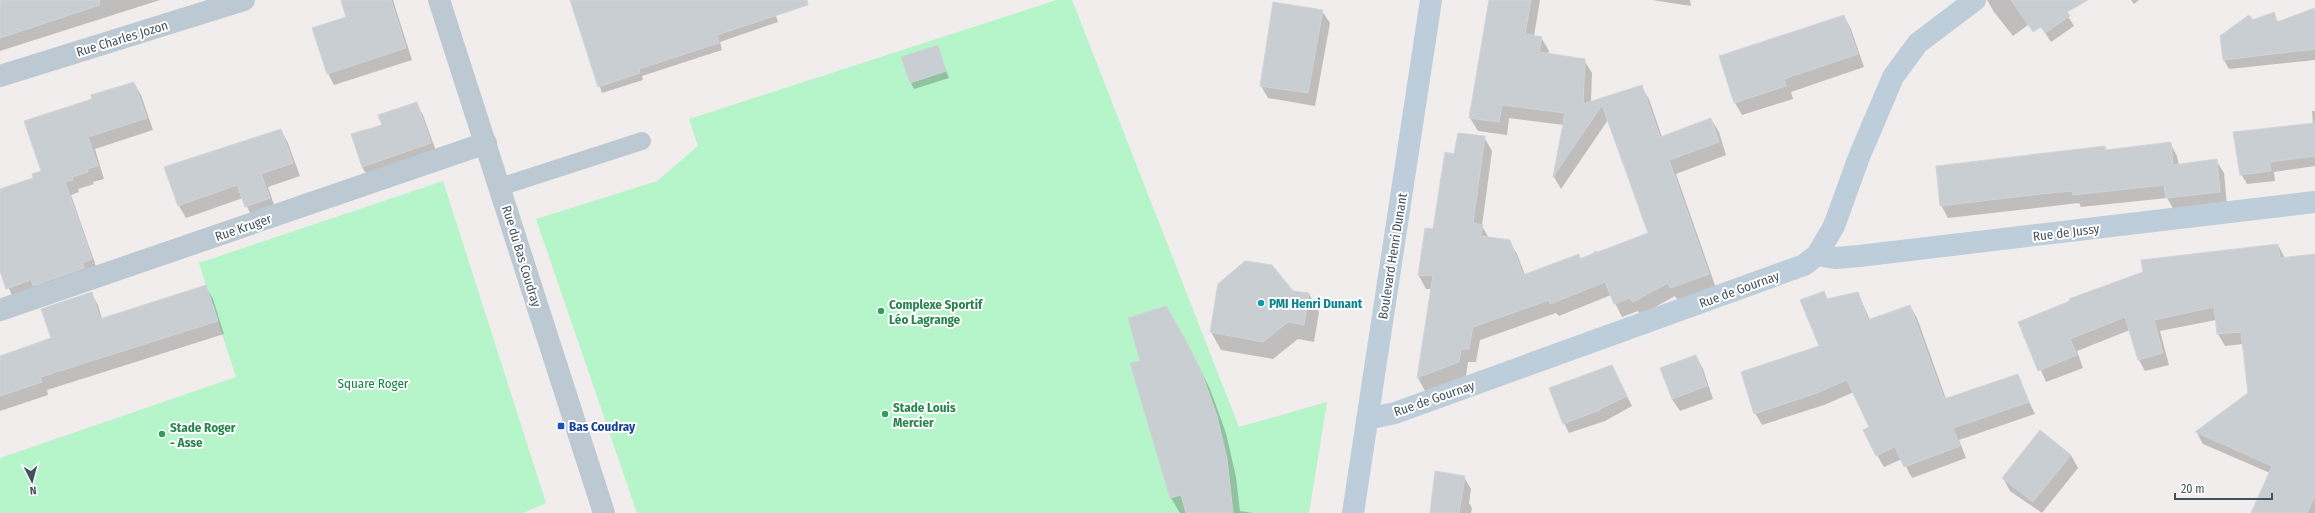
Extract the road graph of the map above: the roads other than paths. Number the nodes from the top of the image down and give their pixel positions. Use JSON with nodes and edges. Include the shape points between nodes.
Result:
{"nodes":[{"id":1,"x":244,"y":0,"type":"edge"},
{"id":2,"x":439,"y":0,"type":"edge"},
{"id":3,"x":1431,"y":0,"type":"edge"},
{"id":4,"x":1975,"y":0,"type":"edge"},
{"id":5,"x":0,"y":76,"type":"edge"},
{"id":6,"x":642,"y":141,"type":"dead end"},
{"id":7,"x":486,"y":143,"type":"junction"},
{"id":8,"x":500,"y":187,"type":"junction"},
{"id":9,"x":2315,"y":202,"type":"edge"},
{"id":10,"x":1817,"y":255,"type":"junction"},
{"id":11,"x":0,"y":310,"type":"edge"},
{"id":12,"x":1367,"y":419,"type":"junction"},
{"id":13,"x":604,"y":513,"type":"edge"},
{"id":14,"x":1353,"y":513,"type":"edge"}],
"edges":[{"from":1,"to":5,"type":"street","name":"Rue Charles Jozon"},
{"from":2,"to":7,"type":"street","name":"Rue du Bas Coudray"},
{"from":3,"to":12,"type":"street","name":"Boulevard Henri Dunant"},
{"from":4,"to":10,"type":"street","name":"Rue de Gournay","via":[[1918,43],[1893,77],[1859,157],[1834,226]]},
{"from":6,"to":8,"type":"lane"},
{"from":7,"to":8,"type":"street","name":"Rue du Bas Coudray"},
{"from":7,"to":11,"type":"street","name":"Rue Kruger"},
{"from":8,"to":13,"type":"street","name":"Rue du Bas Coudray"},
{"from":9,"to":10,"type":"street","name":"Rue de Jussy","via":[[1859,256],[1835,258]]},
{"from":10,"to":12,"type":"street","name":"Rue de Gournay","via":[[1804,265],[1784,273],[1402,410]]},
{"from":12,"to":14,"type":"street","name":"Boulevard Henri Dunant"}]}
